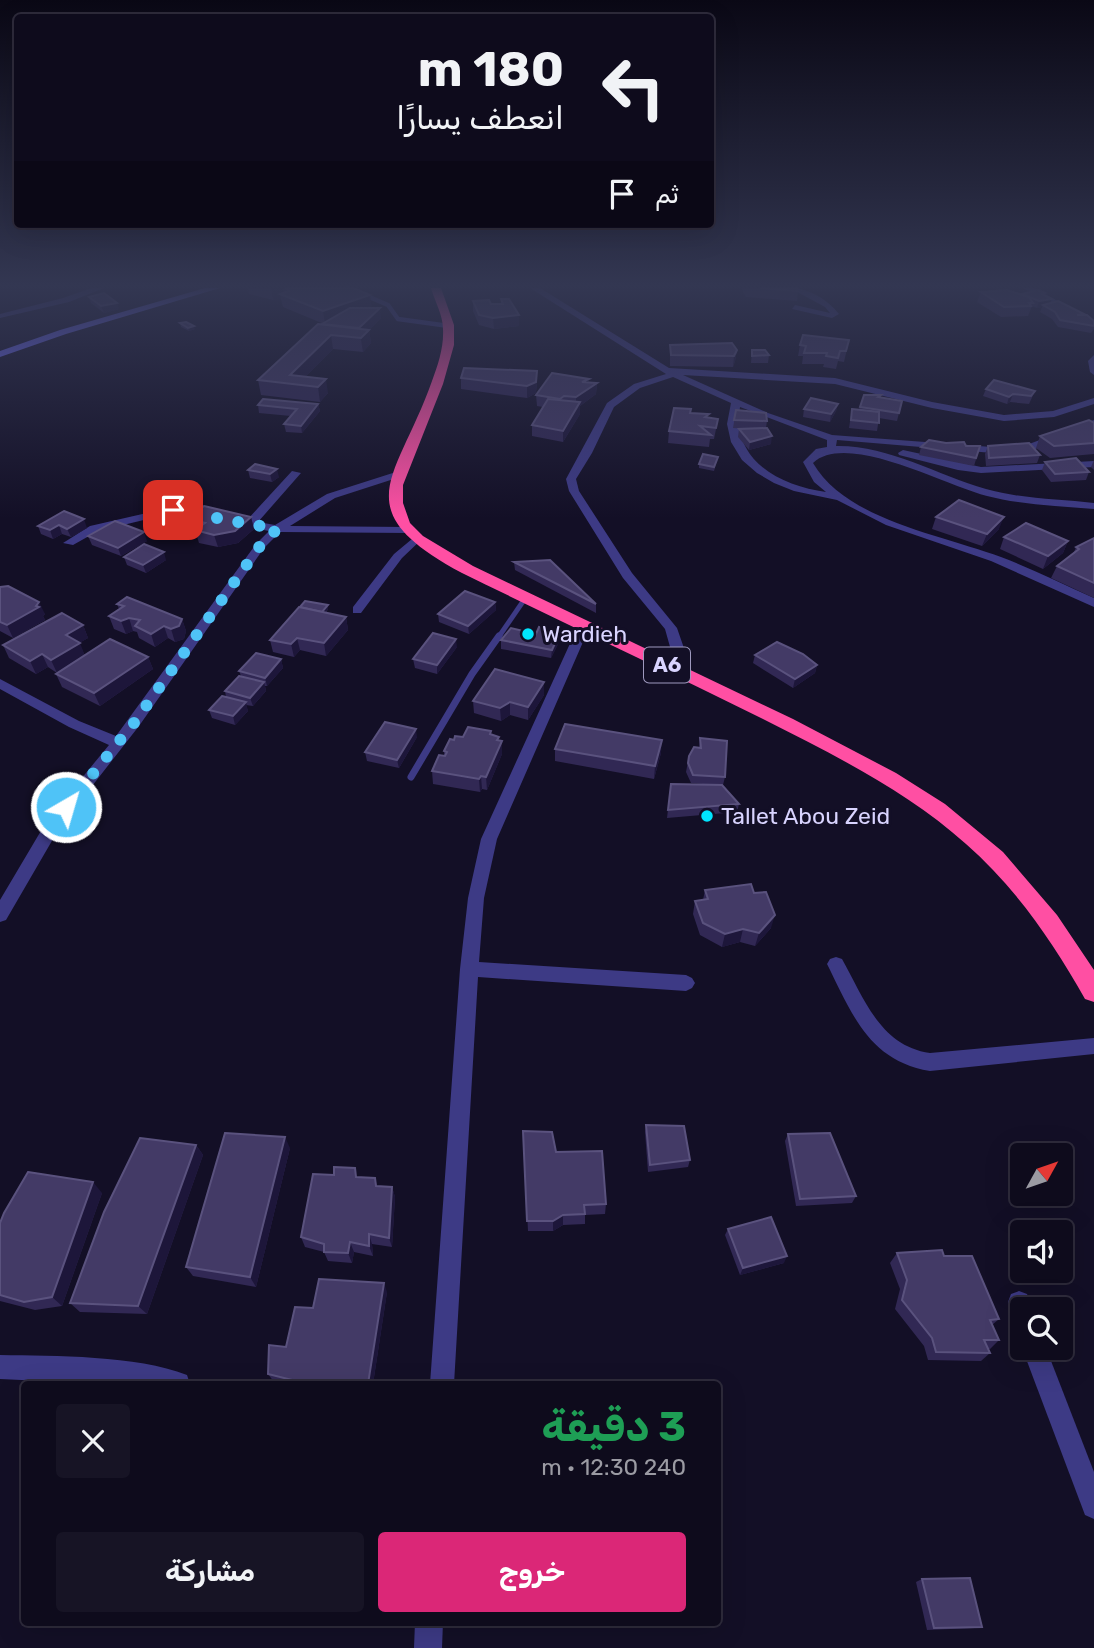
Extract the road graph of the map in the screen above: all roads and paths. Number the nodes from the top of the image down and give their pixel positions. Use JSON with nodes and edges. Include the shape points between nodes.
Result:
{"nodes":[{"id":1,"x":442,"y":365,"type":"edge"},
{"id":2,"x":657,"y":365,"type":"edge"},
{"id":3,"x":670,"y":373,"type":"junction"},
{"id":4,"x":1094,"y":401,"type":"edge"},
{"id":5,"x":736,"y":402,"type":"junction"},
{"id":6,"x":1094,"y":423,"type":"edge"},
{"id":7,"x":878,"y":441,"type":"junction"},
{"id":8,"x":830,"y":442,"type":"junction"},
{"id":9,"x":1094,"y":464,"type":"edge"},
{"id":10,"x":296,"y":473,"type":"dead end"},
{"id":11,"x":399,"y":474,"type":"junction"},
{"id":12,"x":839,"y":497,"type":"junction"},
{"id":13,"x":1094,"y":506,"type":"edge"},
{"id":14,"x":250,"y":524,"type":"junction"},
{"id":15,"x":277,"y":529,"type":"junction"},
{"id":16,"x":413,"y":534,"type":"junction"},
{"id":17,"x":69,"y":543,"type":"dead end"},
{"id":18,"x":526,"y":597,"type":"junction"},
{"id":19,"x":1094,"y":603,"type":"edge"},
{"id":20,"x":357,"y":610,"type":"dead end"},
{"id":21,"x":584,"y":626,"type":"junction"},
{"id":22,"x":677,"y":671,"type":"junction"},
{"id":23,"x":0,"y":683,"type":"edge"},
{"id":24,"x":118,"y":743,"type":"junction"},
{"id":25,"x":411,"y":777,"type":"dead end"},
{"id":26,"x":0,"y":915,"type":"edge"},
{"id":27,"x":836,"y":964,"type":"dead end"},
{"id":28,"x":469,"y":969,"type":"junction"},
{"id":29,"x":686,"y":983,"type":"dead end"},
{"id":30,"x":1094,"y":992,"type":"edge"},
{"id":31,"x":1094,"y":1046,"type":"edge"},
{"id":32,"x":1039,"y":1360,"type":"edge"},
{"id":33,"x":0,"y":1367,"type":"edge"},
{"id":34,"x":159,"y":1381,"type":"edge"},
{"id":35,"x":442,"y":1381,"type":"edge"},
{"id":36,"x":1094,"y":1506,"type":"edge"},
{"id":37,"x":429,"y":1626,"type":"edge"},
{"id":38,"x":428,"y":1648,"type":"edge"}],
"edges":[{"from":1,"to":11,"type":"highway"},
{"from":2,"to":3,"type":"street"},
{"from":3,"to":4,"type":"street","via":[[835,381],[1004,418],[1054,414]]},
{"from":3,"to":5,"type":"street"},
{"from":3,"to":22,"type":"street","via":[[614,401],[571,479],[627,575],[675,636]]},
{"from":5,"to":8,"type":"street"},
{"from":5,"to":12,"type":"street","via":[[731,433],[757,468],[788,486]]},
{"from":6,"to":7,"type":"street","via":[[1031,447],[1005,451]]},
{"from":7,"to":8,"type":"street"},
{"from":7,"to":9,"type":"street","via":[[892,450],[981,470]]},
{"from":8,"to":12,"type":"street","via":[[808,461],[816,477]]},
{"from":8,"to":13,"type":"street","via":[[990,494]]},
{"from":10,"to":14,"type":"street"},
{"from":11,"to":15,"type":"street","via":[[331,496]]},
{"from":11,"to":16,"type":"highway","via":[[395,505]]},
{"from":12,"to":19,"type":"street","via":[[880,519],[1018,568]]},
{"from":14,"to":15,"type":"street"},
{"from":14,"to":17,"type":"street","via":[[159,511],[94,528]]},
{"from":15,"to":16,"type":"street"},
{"from":15,"to":24,"type":"street","via":[[260,546]]},
{"from":16,"to":18,"type":"highway","number":"A6"},
{"from":16,"to":20,"type":"street"},
{"from":18,"to":21,"type":"highway","number":"A6"},
{"from":18,"to":25,"type":"lane","via":[[472,674]]},
{"from":21,"to":22,"type":"highway","number":"A6"},
{"from":21,"to":28,"type":"street","via":[[488,839]]},
{"from":22,"to":30,"type":"highway","number":"A6","via":[[883,774],[954,821],[1014,878],[1050,921]]},
{"from":23,"to":24,"type":"street"},
{"from":24,"to":26,"type":"street","via":[[54,823]]},
{"from":27,"to":31,"type":"street","via":[[884,1045],[910,1060],[930,1062]]},
{"from":28,"to":29,"type":"street"},
{"from":28,"to":35,"type":"street"},
{"from":32,"to":36,"type":"street"},
{"from":33,"to":34,"type":"street","via":[[89,1370]]},
{"from":37,"to":38,"type":"street"}]}
